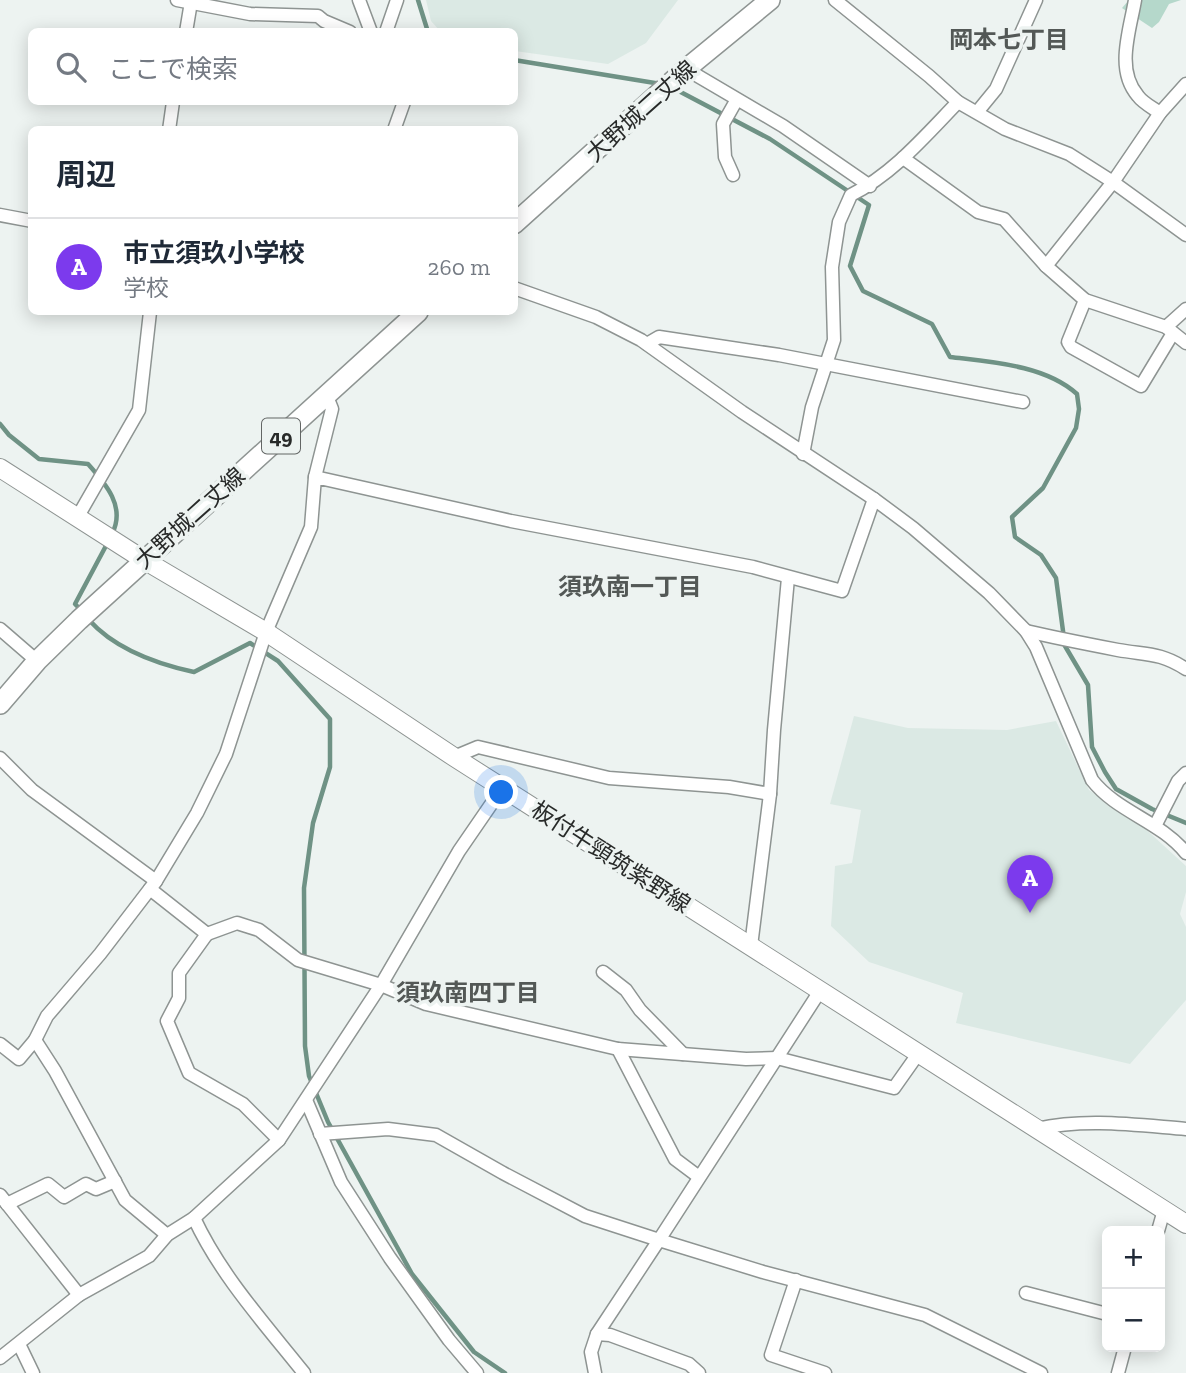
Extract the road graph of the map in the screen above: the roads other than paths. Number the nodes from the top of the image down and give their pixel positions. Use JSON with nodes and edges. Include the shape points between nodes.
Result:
{"nodes":[{"id":1,"x":177,"y":0,"type":"edge"},
{"id":2,"x":359,"y":0,"type":"edge"},
{"id":3,"x":397,"y":0,"type":"edge"},
{"id":4,"x":769,"y":0,"type":"edge"},
{"id":5,"x":835,"y":0,"type":"edge"},
{"id":6,"x":1036,"y":0,"type":"edge"},
{"id":7,"x":1135,"y":0,"type":"edge"},
{"id":8,"x":191,"y":2,"type":"junction"},
{"id":9,"x":217,"y":4,"type":"edge"},
{"id":10,"x":187,"y":28,"type":"edge"},
{"id":11,"x":341,"y":28,"type":"edge"},
{"id":12,"x":370,"y":28,"type":"edge"},
{"id":13,"x":387,"y":28,"type":"edge"},
{"id":14,"x":686,"y":69,"type":"junction"},
{"id":15,"x":1186,"y":83,"type":"edge"},
{"id":16,"x":736,"y":101,"type":"junction"},
{"id":17,"x":958,"y":102,"type":"junction"},
{"id":18,"x":173,"y":105,"type":"edge"},
{"id":19,"x":403,"y":105,"type":"edge"},
{"id":20,"x":978,"y":111,"type":"junction"},
{"id":21,"x":1160,"y":113,"type":"junction"},
{"id":22,"x":170,"y":126,"type":"edge"},
{"id":23,"x":395,"y":126,"type":"edge"},
{"id":24,"x":903,"y":158,"type":"junction"},
{"id":25,"x":733,"y":175,"type":"dead end"},
{"id":26,"x":1113,"y":182,"type":"junction"},
{"id":27,"x":870,"y":186,"type":"junction"},
{"id":28,"x":0,"y":215,"type":"edge"},
{"id":29,"x":28,"y":220,"type":"edge"},
{"id":30,"x":518,"y":220,"type":"edge"},
{"id":31,"x":1186,"y":235,"type":"edge"},
{"id":32,"x":1046,"y":267,"type":"junction"},
{"id":33,"x":518,"y":289,"type":"edge"},
{"id":34,"x":1085,"y":300,"type":"junction"},
{"id":35,"x":1186,"y":309,"type":"edge"},
{"id":36,"x":150,"y":315,"type":"edge"},
{"id":37,"x":415,"y":315,"type":"edge"},
{"id":38,"x":1170,"y":330,"type":"junction"},
{"id":39,"x":647,"y":344,"type":"junction"},
{"id":40,"x":1186,"y":344,"type":"edge"},
{"id":41,"x":826,"y":365,"type":"junction"},
{"id":42,"x":326,"y":394,"type":"junction"},
{"id":43,"x":1023,"y":402,"type":"dead end"},
{"id":44,"x":803,"y":454,"type":"junction"},
{"id":45,"x":0,"y":468,"type":"edge"},
{"id":46,"x":315,"y":477,"type":"junction"},
{"id":47,"x":874,"y":499,"type":"junction"},
{"id":48,"x":77,"y":517,"type":"junction"},
{"id":49,"x":144,"y":560,"type":"junction"},
{"id":50,"x":788,"y":578,"type":"junction"},
{"id":51,"x":0,"y":629,"type":"edge"},
{"id":52,"x":1026,"y":631,"type":"junction"},
{"id":53,"x":266,"y":632,"type":"junction"},
{"id":54,"x":37,"y":661,"type":"junction"},
{"id":55,"x":1186,"y":669,"type":"edge"},
{"id":56,"x":0,"y":704,"type":"edge"},
{"id":57,"x":454,"y":757,"type":"junction"},
{"id":58,"x":0,"y":758,"type":"edge"},
{"id":59,"x":1186,"y":773,"type":"edge"},
{"id":60,"x":503,"y":787,"type":"junction"},
{"id":61,"x":770,"y":794,"type":"junction"},
{"id":62,"x":1156,"y":825,"type":"junction"},
{"id":63,"x":1186,"y":853,"type":"edge"},
{"id":64,"x":153,"y":885,"type":"junction"},
{"id":65,"x":207,"y":934,"type":"junction"},
{"id":66,"x":751,"y":946,"type":"junction"},
{"id":67,"x":603,"y":972,"type":"dead end"},
{"id":68,"x":381,"y":985,"type":"junction"},
{"id":69,"x":820,"y":991,"type":"junction"},
{"id":70,"x":35,"y":1040,"type":"junction"},
{"id":71,"x":0,"y":1044,"type":"edge"},
{"id":72,"x":618,"y":1049,"type":"junction"},
{"id":73,"x":683,"y":1054,"type":"junction"},
{"id":74,"x":918,"y":1054,"type":"junction"},
{"id":75,"x":777,"y":1058,"type":"junction"},
{"id":76,"x":306,"y":1101,"type":"junction"},
{"id":77,"x":1036,"y":1129,"type":"junction"},
{"id":78,"x":1186,"y":1129,"type":"edge"},
{"id":79,"x":320,"y":1134,"type":"junction"},
{"id":80,"x":279,"y":1140,"type":"junction"},
{"id":81,"x":699,"y":1177,"type":"junction"},
{"id":82,"x":114,"y":1181,"type":"junction"},
{"id":83,"x":4,"y":1200,"type":"edge"},
{"id":84,"x":1164,"y":1210,"type":"junction"},
{"id":85,"x":194,"y":1219,"type":"junction"},
{"id":86,"x":1186,"y":1224,"type":"edge"},
{"id":87,"x":1159,"y":1226,"type":"edge"},
{"id":88,"x":167,"y":1235,"type":"junction"},
{"id":89,"x":659,"y":1240,"type":"junction"},
{"id":90,"x":796,"y":1280,"type":"junction"},
{"id":91,"x":1026,"y":1293,"type":"dead end"},
{"id":92,"x":79,"y":1295,"type":"junction"},
{"id":93,"x":1102,"y":1313,"type":"edge"},
{"id":94,"x":597,"y":1334,"type":"junction"},
{"id":95,"x":19,"y":1344,"type":"junction"},
{"id":96,"x":1124,"y":1352,"type":"edge"},
{"id":97,"x":0,"y":1358,"type":"edge"},
{"id":98,"x":33,"y":1373,"type":"edge"},
{"id":99,"x":304,"y":1373,"type":"edge"},
{"id":100,"x":477,"y":1373,"type":"edge"},
{"id":101,"x":595,"y":1373,"type":"edge"},
{"id":102,"x":699,"y":1373,"type":"edge"},
{"id":103,"x":825,"y":1373,"type":"edge"},
{"id":104,"x":1041,"y":1373,"type":"edge"},
{"id":105,"x":1118,"y":1373,"type":"edge"}],
"edges":[{"from":1,"to":8,"type":"street"},
{"from":2,"to":12,"type":"street"},
{"from":3,"to":13,"type":"street"},
{"from":4,"to":14,"type":"main road","name":"大野城二丈線"},
{"from":5,"to":17,"type":"street"},
{"from":6,"to":20,"type":"street","via":[[996,89]]},
{"from":7,"to":21,"type":"street","via":[[1125,62],[1129,81],[1138,97]]},
{"from":8,"to":9,"type":"street"},
{"from":8,"to":10,"type":"street"},
{"from":9,"to":11,"type":"street","via":[[250,14],[318,16]]},
{"from":14,"to":16,"type":"street"},
{"from":14,"to":30,"type":"main road","name":"大野城二丈線"},
{"from":15,"to":21,"type":"street"},
{"from":16,"to":25,"type":"street","via":[[723,124],[725,157]]},
{"from":16,"to":27,"type":"street","via":[[783,126]]},
{"from":17,"to":20,"type":"street"},
{"from":17,"to":24,"type":"street"},
{"from":18,"to":22,"type":"street"},
{"from":19,"to":23,"type":"street"},
{"from":20,"to":26,"type":"street","via":[[1004,129],[1069,154]]},
{"from":21,"to":26,"type":"street"},
{"from":24,"to":27,"type":"street"},
{"from":24,"to":32,"type":"street","via":[[978,212],[1004,219]]},
{"from":26,"to":31,"type":"street"},
{"from":26,"to":32,"type":"street"},
{"from":27,"to":41,"type":"street","via":[[851,195],[839,222],[832,267],[834,340]]},
{"from":28,"to":29,"type":"street"},
{"from":32,"to":34,"type":"street"},
{"from":33,"to":39,"type":"street","via":[[596,317]]},
{"from":34,"to":38,"type":"street"},
{"from":34,"to":38,"type":"street","via":[[1068,342],[1071,347],[1141,386]]},
{"from":35,"to":38,"type":"street"},
{"from":36,"to":48,"type":"street","via":[[139,410]]},
{"from":37,"to":42,"type":"main road","name":"大野城二丈線","number":"49"},
{"from":38,"to":40,"type":"street"},
{"from":39,"to":41,"type":"street","via":[[659,337]]},
{"from":39,"to":44,"type":"street"},
{"from":41,"to":43,"type":"street"},
{"from":41,"to":44,"type":"street"},
{"from":42,"to":46,"type":"street","via":[[332,409]]},
{"from":42,"to":49,"type":"main road","name":"大野城二丈線","number":"49"},
{"from":44,"to":47,"type":"street"},
{"from":45,"to":48,"type":"main road","name":"板付牛頸筑紫野線"},
{"from":46,"to":50,"type":"street"},
{"from":46,"to":53,"type":"street","via":[[311,527]]},
{"from":47,"to":50,"type":"street","via":[[842,591]]},
{"from":47,"to":52,"type":"street","via":[[989,593]]},
{"from":48,"to":49,"type":"main road","name":"板付牛頸筑紫野線"},
{"from":49,"to":53,"type":"main road","name":"板付牛頸筑紫野線"},
{"from":49,"to":54,"type":"main road","name":"大野城二丈線","number":"49"},
{"from":50,"to":61,"type":"street"},
{"from":51,"to":54,"type":"street"},
{"from":52,"to":55,"type":"street","via":[[1148,652]]},
{"from":52,"to":62,"type":"street","via":[[1092,780],[1102,793]]},
{"from":53,"to":57,"type":"main road","name":"板付牛頸筑紫野線"},
{"from":53,"to":64,"type":"street","via":[[226,754]]},
{"from":54,"to":56,"type":"main road","name":"大野城二丈線","number":"49"},
{"from":57,"to":60,"type":"main road","name":"板付牛頸筑紫野線"},
{"from":57,"to":61,"type":"street","via":[[478,747],[609,778]]},
{"from":58,"to":64,"type":"street","via":[[32,790]]},
{"from":59,"to":62,"type":"street"},
{"from":60,"to":66,"type":"main road","name":"板付牛頸筑紫野線"},
{"from":60,"to":68,"type":"street"},
{"from":61,"to":66,"type":"street"},
{"from":62,"to":63,"type":"street"},
{"from":64,"to":65,"type":"street"},
{"from":64,"to":70,"type":"street","via":[[47,1016]]},
{"from":65,"to":68,"type":"street","via":[[237,922],[259,930],[298,960]]},
{"from":65,"to":80,"type":"street","via":[[178,973],[179,998],[167,1021],[189,1073],[243,1104]]},
{"from":66,"to":69,"type":"main road","name":"板付牛頸筑紫野線"},
{"from":67,"to":73,"type":"street","via":[[626,990]]},
{"from":68,"to":72,"type":"street","via":[[426,1004]]},
{"from":68,"to":76,"type":"street"},
{"from":69,"to":74,"type":"main road","name":"板付牛頸筑紫野線"},
{"from":69,"to":75,"type":"street"},
{"from":70,"to":71,"type":"street","via":[[19,1059]]},
{"from":70,"to":82,"type":"street"},
{"from":72,"to":73,"type":"street"},
{"from":72,"to":81,"type":"street","via":[[675,1159]]},
{"from":73,"to":75,"type":"street"},
{"from":74,"to":75,"type":"street","via":[[894,1088]]},
{"from":74,"to":77,"type":"main road","name":"板付牛頸筑紫野線"},
{"from":75,"to":81,"type":"street"},
{"from":76,"to":79,"type":"street"},
{"from":76,"to":80,"type":"street"},
{"from":77,"to":78,"type":"street","via":[[1108,1122]]},
{"from":77,"to":84,"type":"main road","name":"板付牛頸筑紫野線"},
{"from":79,"to":89,"type":"street","via":[[388,1129],[436,1135],[585,1216]]},
{"from":79,"to":100,"type":"street","via":[[341,1182],[390,1258]]},
{"from":80,"to":85,"type":"street"},
{"from":81,"to":89,"type":"street"},
{"from":82,"to":83,"type":"street","via":[[96,1189],[86,1184],[64,1197],[48,1184]]},
{"from":82,"to":88,"type":"street","via":[[125,1200]]},
{"from":83,"to":92,"type":"street"},
{"from":84,"to":86,"type":"main road","name":"板付牛頸筑紫野線"},
{"from":84,"to":87,"type":"street"},
{"from":85,"to":88,"type":"street"},
{"from":85,"to":99,"type":"street","via":[[230,1280]]},
{"from":88,"to":92,"type":"street","via":[[149,1256]]},
{"from":89,"to":90,"type":"street"},
{"from":89,"to":94,"type":"street"},
{"from":90,"to":103,"type":"street","via":[[771,1355]]},
{"from":90,"to":104,"type":"street","via":[[925,1315]]},
{"from":91,"to":93,"type":"street"},
{"from":92,"to":95,"type":"street"},
{"from":94,"to":101,"type":"street","via":[[591,1352]]},
{"from":94,"to":102,"type":"street","via":[[689,1364]]},
{"from":95,"to":97,"type":"street"},
{"from":95,"to":98,"type":"street"},
{"from":96,"to":105,"type":"street"}]}
